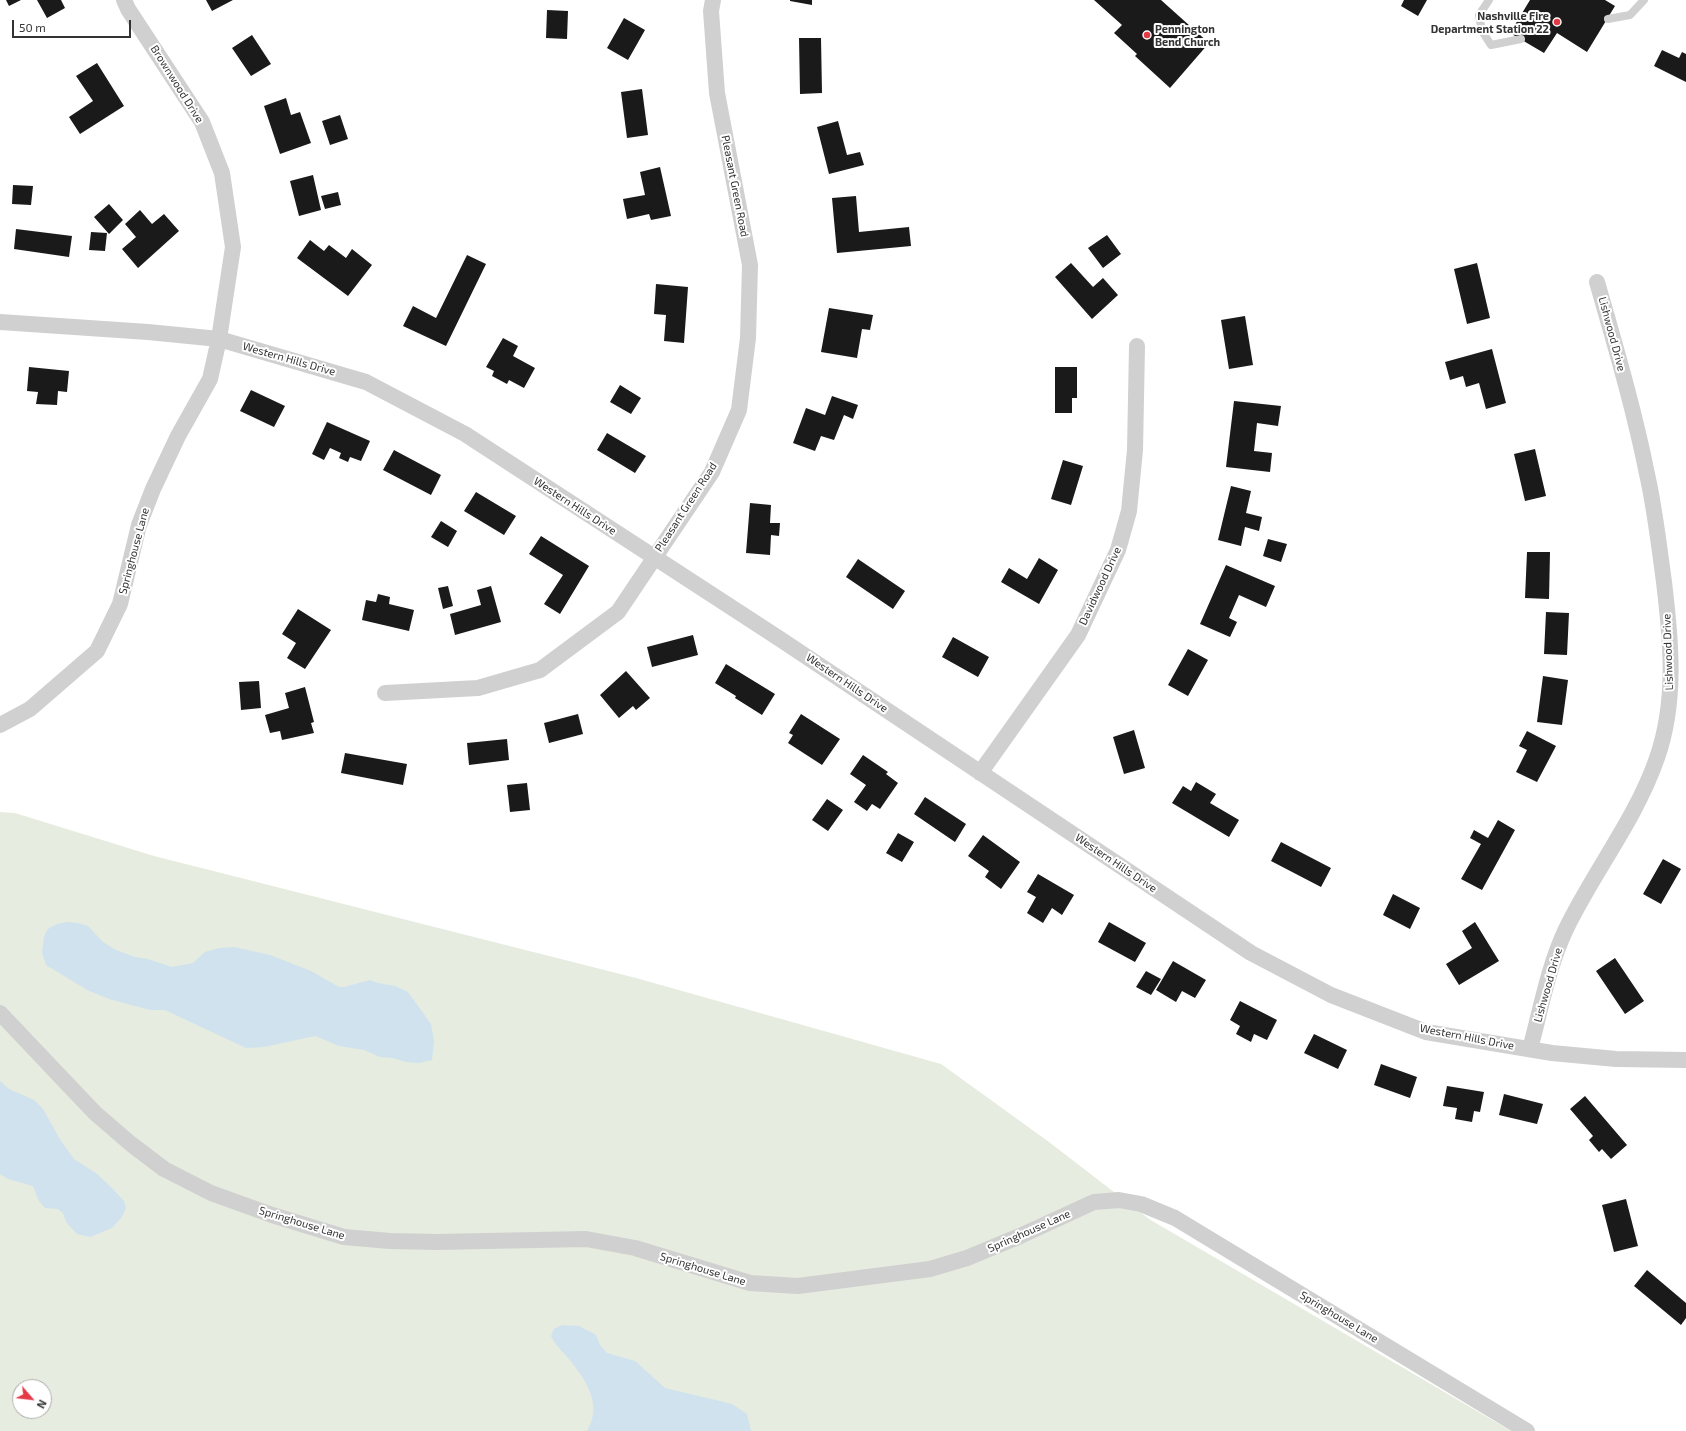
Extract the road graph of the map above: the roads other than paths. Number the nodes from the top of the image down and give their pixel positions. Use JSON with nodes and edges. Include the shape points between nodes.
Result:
{"nodes":[{"id":1,"x":124,"y":0,"type":"edge"},
{"id":2,"x":713,"y":0,"type":"edge"},
{"id":3,"x":1488,"y":0,"type":"edge"},
{"id":4,"x":1644,"y":0,"type":"edge"},
{"id":5,"x":1608,"y":19,"type":"dead end"},
{"id":6,"x":1521,"y":39,"type":"dead end"},
{"id":7,"x":1597,"y":282,"type":"dead end"},
{"id":8,"x":0,"y":322,"type":"edge"},
{"id":9,"x":219,"y":339,"type":"junction"},
{"id":10,"x":1137,"y":346,"type":"dead end"},
{"id":11,"x":654,"y":557,"type":"junction"},
{"id":12,"x":385,"y":693,"type":"dead end"},
{"id":13,"x":0,"y":725,"type":"edge"},
{"id":14,"x":980,"y":772,"type":"junction"},
{"id":15,"x":0,"y":1013,"type":"edge"},
{"id":16,"x":1530,"y":1049,"type":"junction"},
{"id":17,"x":1686,"y":1060,"type":"edge"},
{"id":18,"x":1527,"y":1431,"type":"edge"}],
"edges":[{"from":1,"to":9,"type":"street","name":"Brownwood Drive","via":[[202,122],[222,173],[233,247]]},
{"from":2,"to":11,"type":"street","name":"Pleasant Green Road","via":[[711,11],[717,93],[750,265],[748,338],[739,410],[712,472]]},
{"from":3,"to":6,"type":"lane","via":[[1479,15],[1482,31],[1492,45]]},
{"from":4,"to":5,"type":"lane","via":[[1630,15]]},
{"from":7,"to":16,"type":"street","name":"Lishwood Drive","via":[[1648,476],[1666,602],[1671,683],[1664,735],[1657,760],[1633,811],[1579,904],[1557,950]]},
{"from":8,"to":9,"type":"street","name":"Western Hills Drive"},
{"from":9,"to":11,"type":"street","name":"Western Hills Drive","via":[[366,382],[465,434]]},
{"from":9,"to":13,"type":"street","name":"Springhouse Lane","via":[[210,379],[178,436],[153,489],[139,525],[120,604],[97,651],[30,708]]},
{"from":10,"to":14,"type":"street","name":"Davidwood Drive","via":[[1135,450],[1129,511],[1118,550],[1078,635]]},
{"from":11,"to":12,"type":"street","name":"Pleasant Green Road","via":[[618,612],[540,670],[478,688]]},
{"from":11,"to":14,"type":"street","name":"Western Hills Drive"},
{"from":14,"to":16,"type":"street","name":"Western Hills Drive","via":[[1251,953],[1331,995],[1426,1032]]},
{"from":15,"to":18,"type":"street","name":"Springhouse Lane","via":[[95,1113],[164,1168],[211,1193],[272,1215],[344,1236],[390,1241],[437,1242],[586,1239],[634,1248],[750,1283],[798,1286],[930,1269],[967,1258],[1094,1202],[1119,1200],[1141,1204],[1175,1218]]},
{"from":16,"to":17,"type":"street","name":"Western Hills Drive","via":[[1616,1059]]}]}
